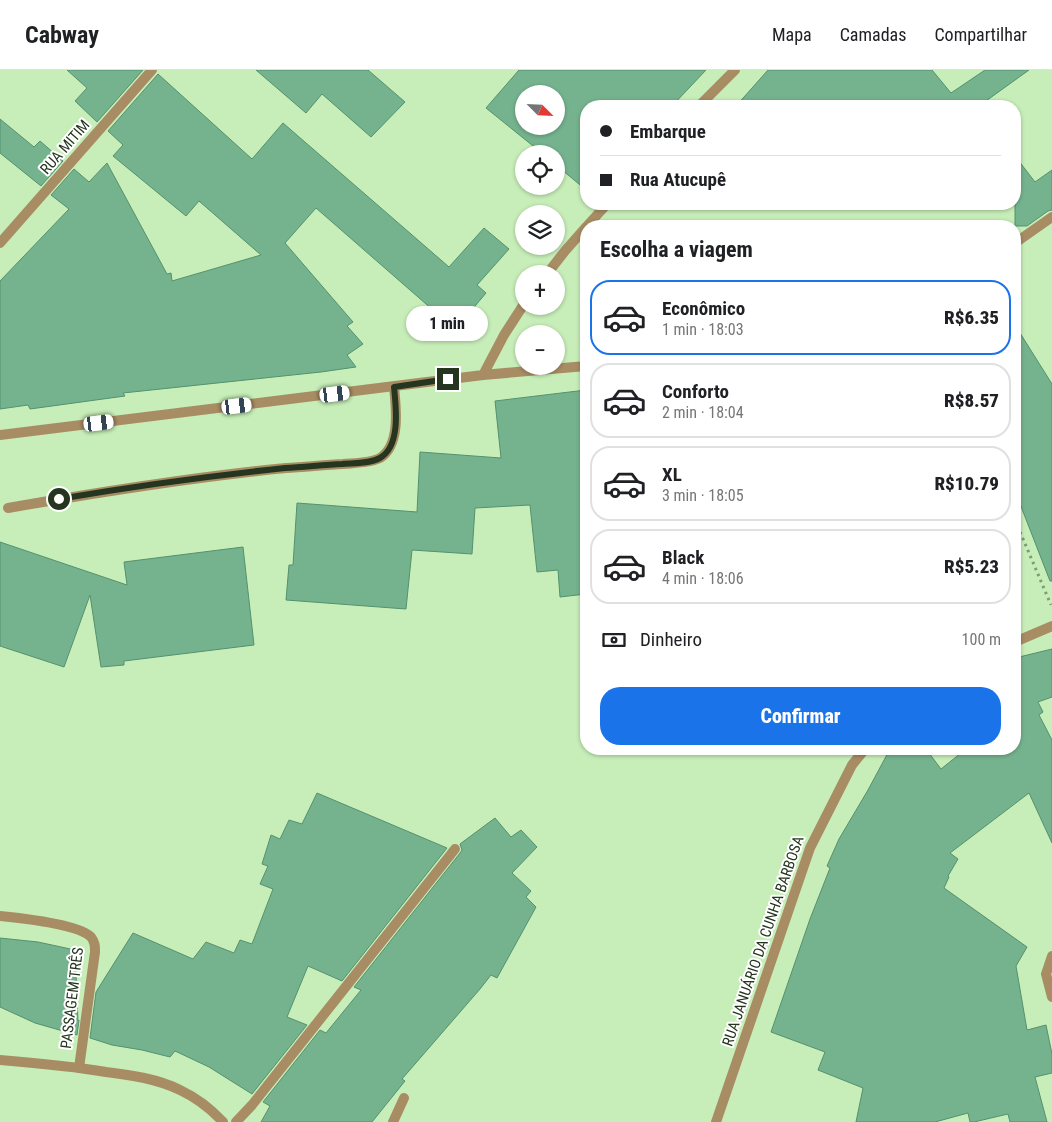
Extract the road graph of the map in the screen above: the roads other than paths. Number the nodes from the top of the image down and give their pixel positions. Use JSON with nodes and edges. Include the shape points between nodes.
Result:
{"nodes":[{"id":1,"x":152,"y":70,"type":"edge"},
{"id":2,"x":735,"y":70,"type":"edge"},
{"id":3,"x":705,"y":100,"type":"edge"},
{"id":4,"x":602,"y":210,"type":"edge"},
{"id":5,"x":1052,"y":217,"type":"edge"},
{"id":6,"x":593,"y":220,"type":"edge"},
{"id":7,"x":580,"y":235,"type":"edge"},
{"id":8,"x":2,"y":239,"type":"edge"},
{"id":9,"x":1021,"y":239,"type":"edge"},
{"id":10,"x":554,"y":265,"type":"edge"},
{"id":11,"x":517,"y":315,"type":"edge"},
{"id":12,"x":580,"y":367,"type":"edge"},
{"id":13,"x":483,"y":375,"type":"junction"},
{"id":14,"x":394,"y":387,"type":"junction"},
{"id":15,"x":0,"y":435,"type":"edge"},
{"id":16,"x":8,"y":508,"type":"dead end"},
{"id":17,"x":1052,"y":626,"type":"edge"},
{"id":18,"x":1021,"y":639,"type":"edge"},
{"id":19,"x":860,"y":755,"type":"edge"},
{"id":20,"x":455,"y":849,"type":"dead end"},
{"id":21,"x":0,"y":916,"type":"edge"},
{"id":22,"x":1052,"y":956,"type":"edge"},
{"id":23,"x":1052,"y":998,"type":"edge"},
{"id":24,"x":0,"y":1060,"type":"edge"},
{"id":25,"x":79,"y":1068,"type":"junction"},
{"id":26,"x":404,"y":1098,"type":"dead end"},
{"id":27,"x":223,"y":1122,"type":"edge"},
{"id":28,"x":236,"y":1122,"type":"edge"},
{"id":29,"x":393,"y":1122,"type":"edge"},
{"id":30,"x":716,"y":1122,"type":"edge"}],
"edges":[{"from":1,"to":8,"type":"street","name":"RUA MITIM"},
{"from":2,"to":3,"type":"street"},
{"from":4,"to":6,"type":"street"},
{"from":5,"to":9,"type":"street"},
{"from":7,"to":10,"type":"street"},
{"from":11,"to":13,"type":"street"},
{"from":12,"to":13,"type":"street"},
{"from":13,"to":14,"type":"street"},
{"from":14,"to":15,"type":"street"},
{"from":14,"to":16,"type":"street","via":[[396,422],[393,439],[380,458],[183,480]]},
{"from":17,"to":18,"type":"street"},
{"from":19,"to":30,"type":"street","name":"RUA JANUÁRIO DA CUNHA BARBOSA","via":[[810,848]]},
{"from":20,"to":28,"type":"street"},
{"from":21,"to":25,"type":"street","name":"PASSAGEM TRÊS","via":[[81,931],[95,943]]},
{"from":22,"to":23,"type":"street","via":[[1046,974]]},
{"from":24,"to":25,"type":"street"},
{"from":25,"to":27,"type":"street","via":[[160,1082],[199,1101]]},
{"from":26,"to":29,"type":"street"}]}
